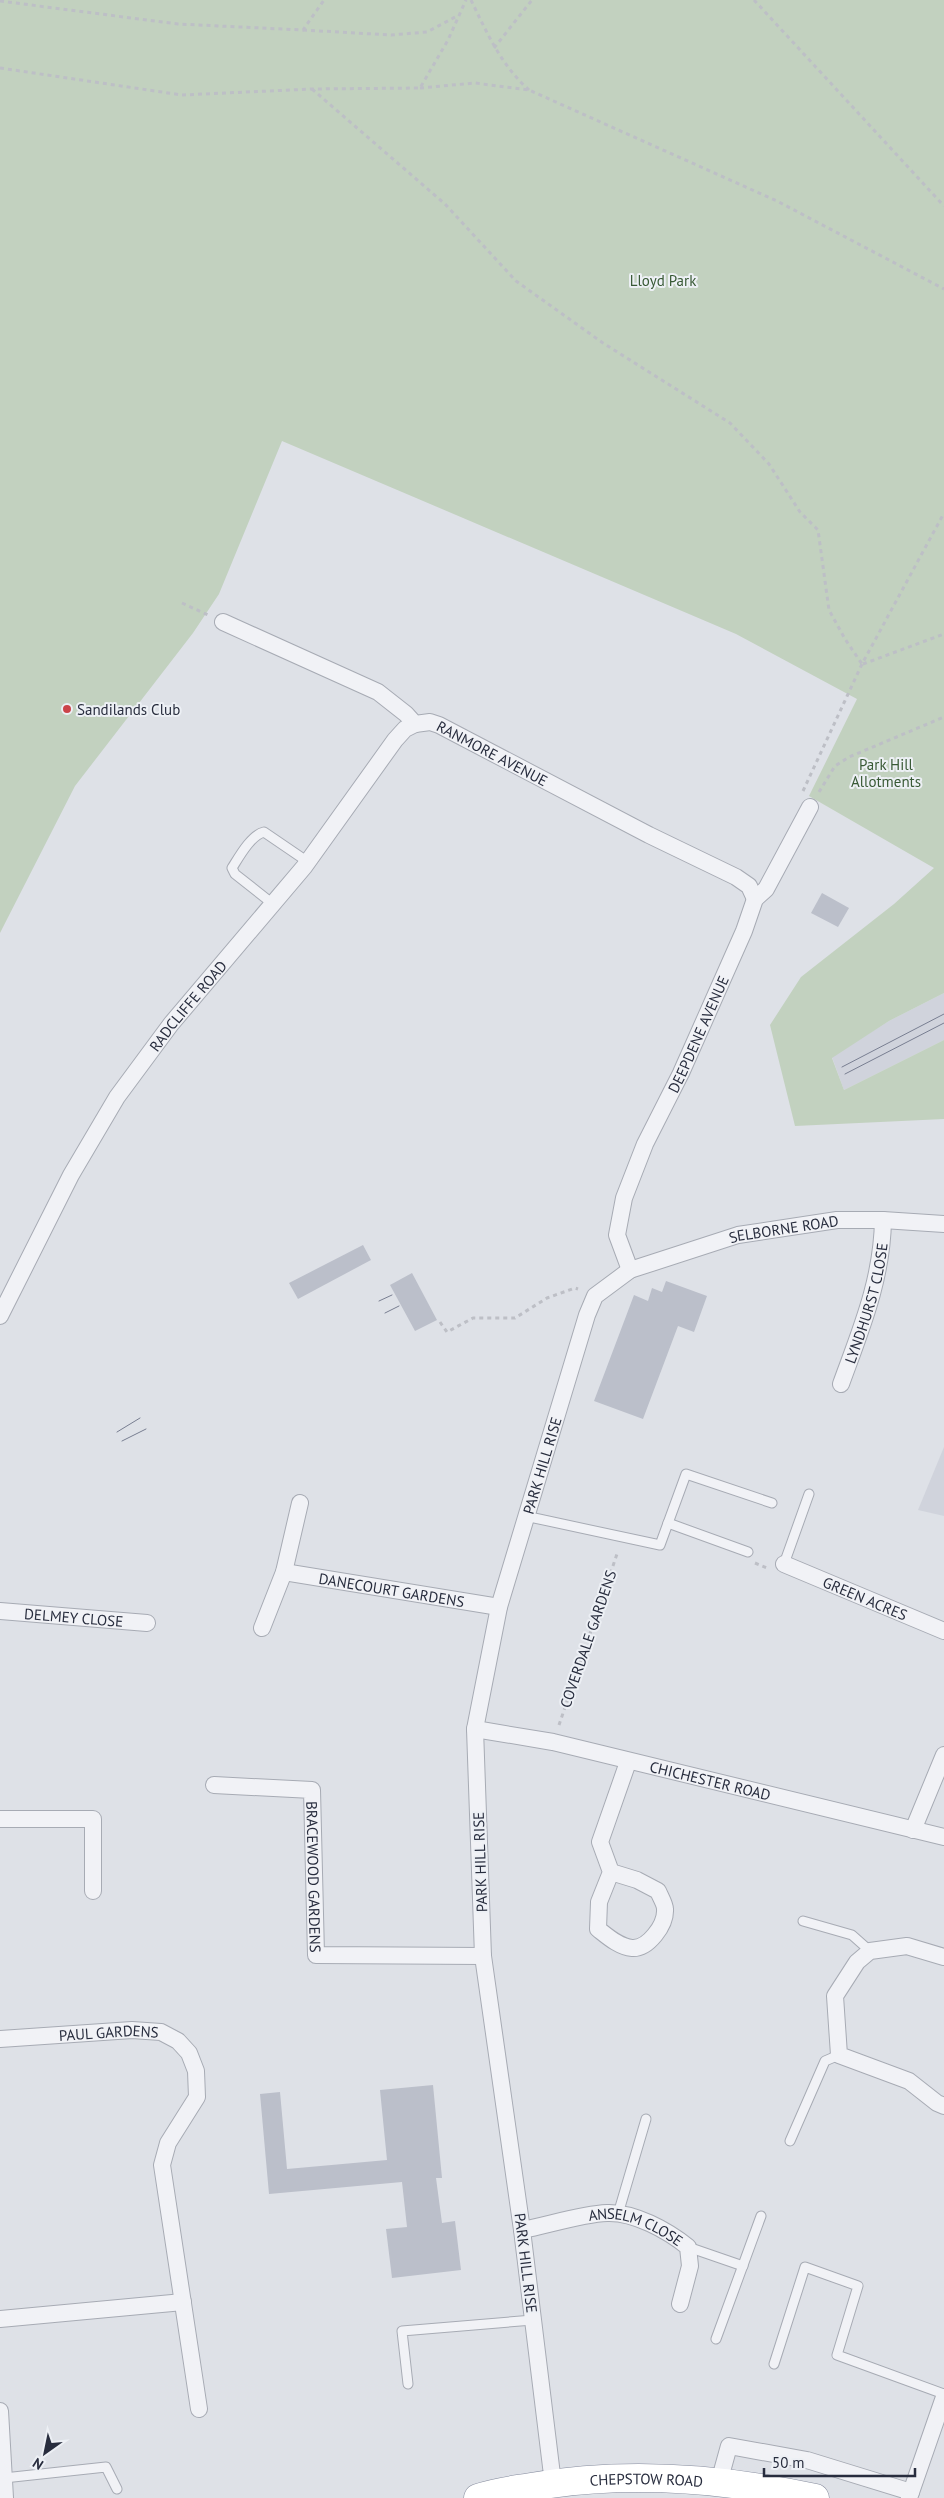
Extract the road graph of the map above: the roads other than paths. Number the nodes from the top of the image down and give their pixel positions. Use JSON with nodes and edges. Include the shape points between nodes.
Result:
{"nodes":[{"id":1,"x":223,"y":622,"type":"road end"},
{"id":2,"x":415,"y":724,"type":"junction"},
{"id":3,"x":810,"y":807,"type":"road end"},
{"id":4,"x":308,"y":862,"type":"junction"},
{"id":5,"x":755,"y":899,"type":"junction"},
{"id":6,"x":273,"y":904,"type":"junction"},
{"id":7,"x":883,"y":1220,"type":"junction"},
{"id":8,"x":944,"y":1224,"type":"edge"},
{"id":9,"x":630,"y":1270,"type":"junction"},
{"id":10,"x":0,"y":1316,"type":"edge"},
{"id":11,"x":841,"y":1384,"type":"dead end"},
{"id":12,"x":809,"y":1494,"type":"dead end"},
{"id":13,"x":772,"y":1502,"type":"dead end"},
{"id":14,"x":300,"y":1503,"type":"dead end"},
{"id":15,"x":525,"y":1516,"type":"junction"},
{"id":16,"x":668,"y":1524,"type":"junction"},
{"id":17,"x":748,"y":1552,"type":"road end"},
{"id":18,"x":784,"y":1564,"type":"joint"},
{"id":19,"x":284,"y":1572,"type":"junction"},
{"id":20,"x":499,"y":1607,"type":"junction"},
{"id":21,"x":0,"y":1611,"type":"edge"},
{"id":22,"x":147,"y":1623,"type":"dead end"},
{"id":23,"x":262,"y":1628,"type":"dead end"},
{"id":24,"x":944,"y":1631,"type":"edge"},
{"id":25,"x":475,"y":1730,"type":"junction"},
{"id":26,"x":944,"y":1755,"type":"edge"},
{"id":27,"x":628,"y":1762,"type":"junction"},
{"id":28,"x":214,"y":1786,"type":"dead end"},
{"id":29,"x":0,"y":1819,"type":"edge"},
{"id":30,"x":913,"y":1830,"type":"junction"},
{"id":31,"x":944,"y":1837,"type":"edge"},
{"id":32,"x":611,"y":1872,"type":"junction"},
{"id":33,"x":93,"y":1891,"type":"dead end"},
{"id":34,"x":803,"y":1921,"type":"dead end"},
{"id":35,"x":870,"y":1951,"type":"junction"},
{"id":36,"x":483,"y":1956,"type":"junction"},
{"id":37,"x":944,"y":1957,"type":"edge"},
{"id":38,"x":0,"y":2039,"type":"edge"},
{"id":39,"x":839,"y":2055,"type":"junction"},
{"id":40,"x":944,"y":2106,"type":"edge"},
{"id":41,"x":646,"y":2119,"type":"dead end"},
{"id":42,"x":790,"y":2141,"type":"dead end"},
{"id":43,"x":618,"y":2214,"type":"junction"},
{"id":44,"x":761,"y":2216,"type":"dead end"},
{"id":45,"x":522,"y":2230,"type":"junction"},
{"id":46,"x":688,"y":2247,"type":"junction"},
{"id":47,"x":743,"y":2266,"type":"junction"},
{"id":48,"x":182,"y":2302,"type":"junction"},
{"id":49,"x":680,"y":2304,"type":"dead end"},
{"id":50,"x":0,"y":2319,"type":"edge"},
{"id":51,"x":533,"y":2320,"type":"junction"},
{"id":52,"x":716,"y":2340,"type":"dead end"},
{"id":53,"x":774,"y":2364,"type":"dead end"},
{"id":54,"x":408,"y":2384,"type":"dead end"},
{"id":55,"x":944,"y":2396,"type":"edge"},
{"id":56,"x":199,"y":2409,"type":"dead end"},
{"id":57,"x":0,"y":2411,"type":"edge"},
{"id":58,"x":938,"y":2432,"type":"edge"},
{"id":59,"x":3,"y":2473,"type":"edge"},
{"id":60,"x":719,"y":2482,"type":"junction"},
{"id":61,"x":117,"y":2489,"type":"dead end"},
{"id":62,"x":554,"y":2489,"type":"junction"},
{"id":63,"x":910,"y":2495,"type":"edge"},
{"id":64,"x":5,"y":2498,"type":"edge"},
{"id":65,"x":478,"y":2498,"type":"edge"},
{"id":66,"x":637,"y":2498,"type":"edge"},
{"id":67,"x":678,"y":2498,"type":"edge"},
{"id":68,"x":815,"y":2498,"type":"edge"}],
"edges":[{"from":1,"to":2,"type":"street","name":"RANMORE AVENUE","via":[[378,692]]},
{"from":2,"to":4,"type":"street","name":"RADCLIFFE ROAD","via":[[405,729],[387,751]]},
{"from":2,"to":5,"type":"street","name":"RANMORE AVENUE","via":[[439,724],[649,835],[736,877],[749,886]]},
{"from":3,"to":5,"type":"street","name":"DEEPDENE AVENUE","via":[[766,889]]},
{"from":4,"to":6,"type":"street","name":"RADCLIFFE ROAD"},
{"from":4,"to":6,"type":"lane","via":[[264,832],[252,841],[232,868],[235,874]]},
{"from":5,"to":9,"type":"street","name":"DEEPDENE AVENUE","via":[[744,931],[645,1144],[624,1198],[617,1235]]},
{"from":6,"to":10,"type":"street","name":"RADCLIFFE ROAD","via":[[171,1024],[118,1097],[72,1175]]},
{"from":7,"to":8,"type":"street","name":"SELBORNE ROAD"},
{"from":7,"to":9,"type":"street","name":"SELBORNE ROAD","via":[[837,1220],[738,1235]]},
{"from":7,"to":11,"type":"street","name":"LYNDHURST CLOSE","via":[[880,1264],[872,1297]]},
{"from":9,"to":15,"type":"street","name":"PARK HILL RISE","via":[[595,1296],[587,1314]]},
{"from":12,"to":18,"type":"lane"},
{"from":13,"to":16,"type":"lane","via":[[686,1474]]},
{"from":14,"to":19,"type":"street"},
{"from":15,"to":16,"type":"lane","via":[[660,1545]]},
{"from":15,"to":20,"type":"street","name":"PARK HILL RISE"},
{"from":16,"to":17,"type":"lane"},
{"from":18,"to":24,"type":"street","name":"GREEN ACRES"},
{"from":19,"to":20,"type":"street","name":"DANECOURT GARDENS"},
{"from":19,"to":23,"type":"street"},
{"from":20,"to":25,"type":"street","name":"PARK HILL RISE"},
{"from":21,"to":22,"type":"street","name":"DELMEY CLOSE"},
{"from":25,"to":27,"type":"street","name":"CHICHESTER ROAD","via":[[553,1742]]},
{"from":25,"to":36,"type":"street","name":"PARK HILL RISE"},
{"from":26,"to":30,"type":"street"},
{"from":27,"to":30,"type":"street","name":"CHICHESTER ROAD"},
{"from":27,"to":32,"type":"street","via":[[600,1842]]},
{"from":28,"to":36,"type":"street","name":"BRACEWOOD GARDENS","via":[[312,1790],[316,1955]]},
{"from":29,"to":33,"type":"street","via":[[93,1819]]},
{"from":30,"to":31,"type":"street","name":"CHICHESTER ROAD"},
{"from":32,"to":32,"type":"street","via":[[599,1902],[598,1929],[614,1942],[632,1948],[646,1944],[659,1929],[665,1909],[658,1891]]},
{"from":34,"to":35,"type":"lane","via":[[852,1935]]},
{"from":35,"to":37,"type":"street","via":[[907,1946]]},
{"from":35,"to":39,"type":"street","via":[[857,1962],[835,1996]]},
{"from":36,"to":45,"type":"street","name":"PARK HILL RISE"},
{"from":38,"to":48,"type":"street","name":"PAUL GARDENS","via":[[132,2030],[162,2032],[178,2041],[189,2053],[196,2071],[197,2096],[168,2143],[162,2165]]},
{"from":39,"to":40,"type":"street","via":[[909,2081]]},
{"from":39,"to":42,"type":"lane","via":[[825,2061],[821,2068]]},
{"from":41,"to":43,"type":"lane"},
{"from":43,"to":45,"type":"street","name":"ANSELM CLOSE","via":[[607,2213]]},
{"from":43,"to":46,"type":"street","name":"ANSELM CLOSE","via":[[658,2228]]},
{"from":44,"to":47,"type":"lane"},
{"from":45,"to":51,"type":"street","name":"PARK HILL RISE"},
{"from":46,"to":47,"type":"lane"},
{"from":46,"to":49,"type":"street","name":"ANSELM CLOSE","via":[[690,2266]]},
{"from":47,"to":52,"type":"lane"},
{"from":48,"to":50,"type":"street"},
{"from":48,"to":56,"type":"street","name":"PAUL GARDENS"},
{"from":51,"to":54,"type":"lane","via":[[402,2331]]},
{"from":51,"to":62,"type":"street","name":"PARK HILL RISE"},
{"from":53,"to":55,"type":"lane","via":[[805,2267],[858,2286],[837,2355]]},
{"from":55,"to":58,"type":"street"},
{"from":57,"to":59,"type":"street"},
{"from":58,"to":63,"type":"street"},
{"from":59,"to":61,"type":"lane","via":[[106,2467]]},
{"from":59,"to":64,"type":"street"},
{"from":60,"to":62,"type":"highway","name":"CHEPSTOW ROAD","via":[[618,2478]]},
{"from":60,"to":63,"type":"street","via":[[729,2446],[807,2460]]},
{"from":60,"to":68,"type":"highway","name":"CHEPSTOW ROAD"},
{"from":62,"to":65,"type":"highway","name":"CHEPSTOW ROAD"},
{"from":66,"to":67,"type":"highway","name":"CHEPSTOW ROAD"}]}
